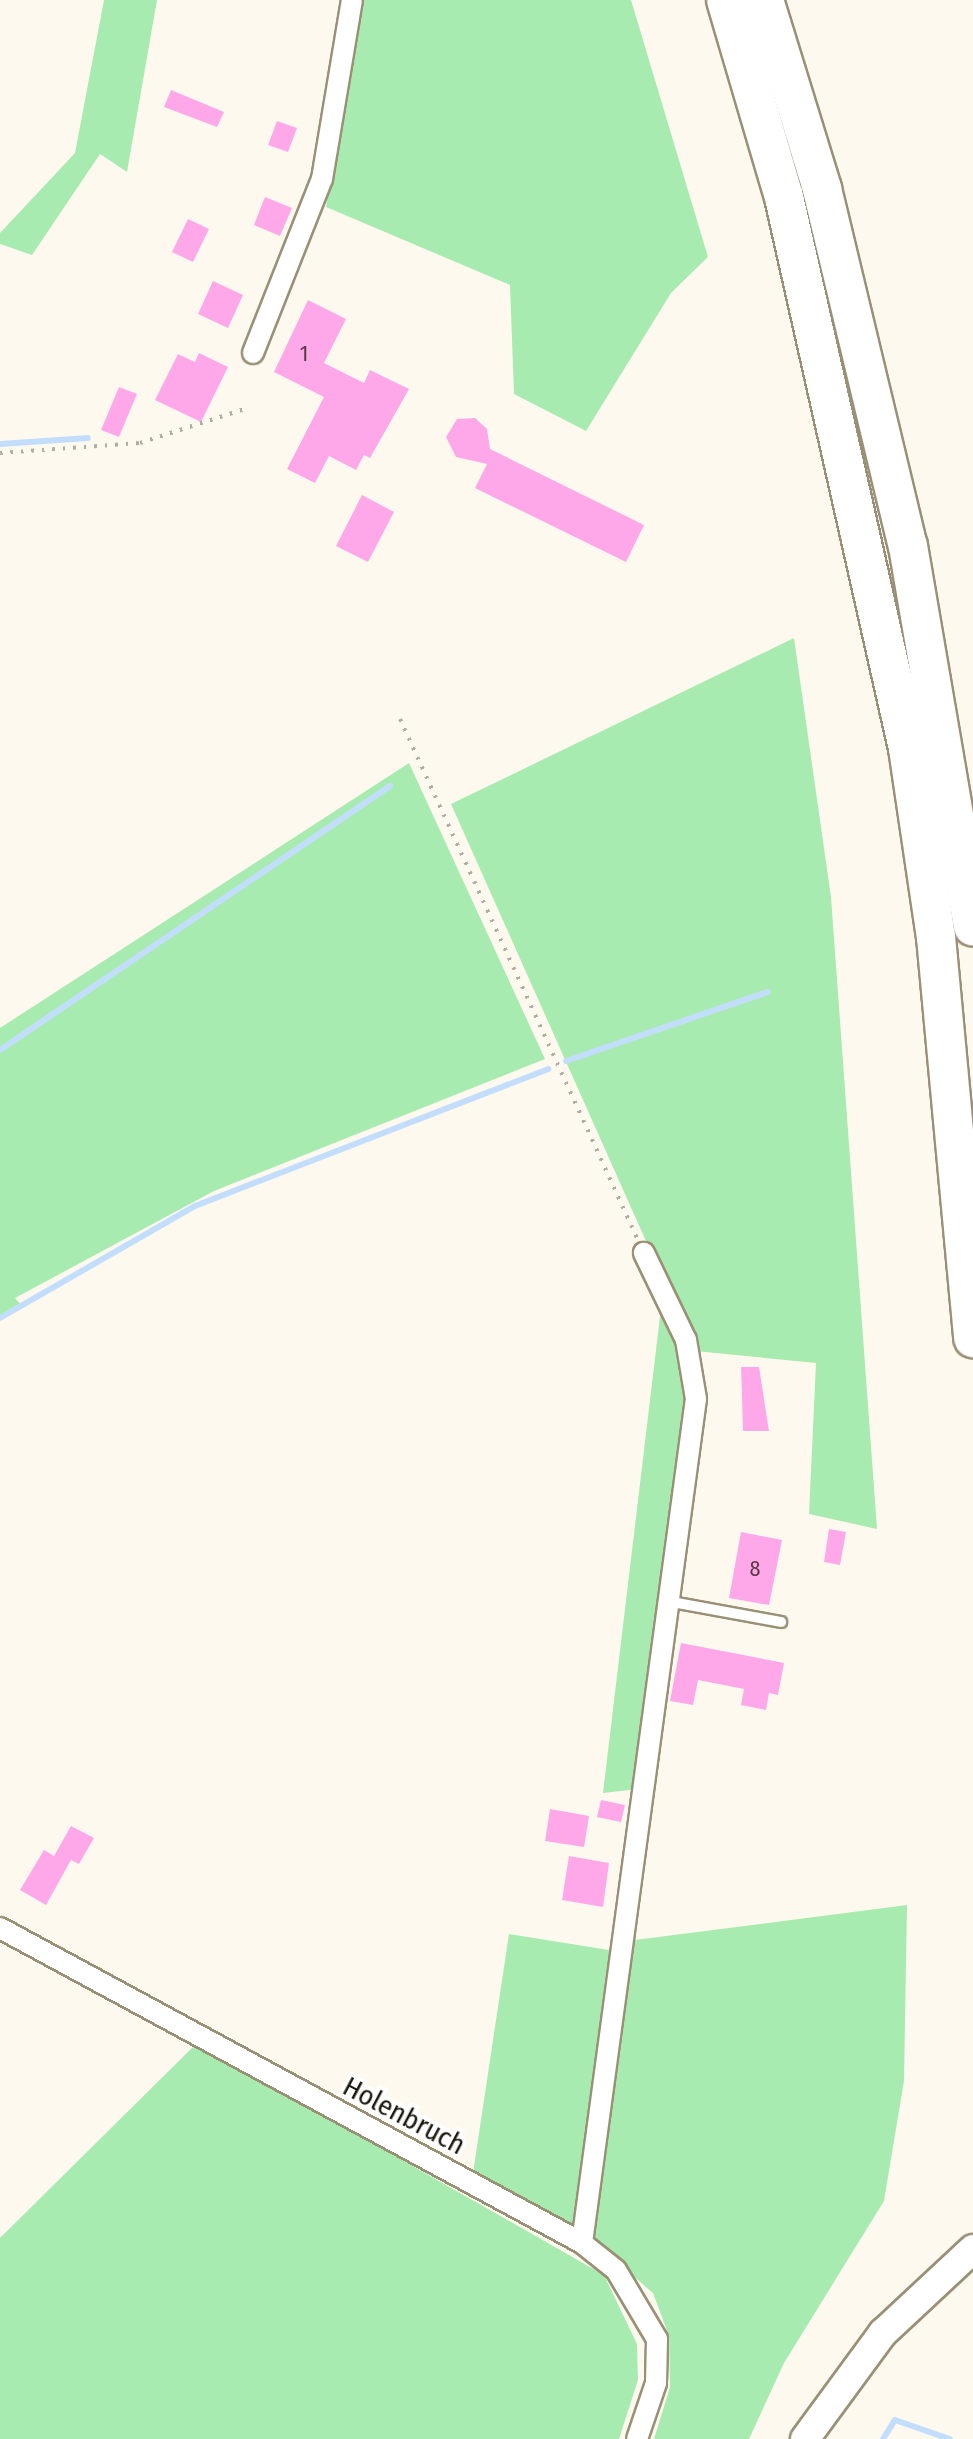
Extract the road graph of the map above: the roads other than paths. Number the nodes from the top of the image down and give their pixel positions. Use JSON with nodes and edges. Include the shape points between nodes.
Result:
{"nodes":[{"id":1,"x":352,"y":0,"type":"edge"},
{"id":2,"x":726,"y":0,"type":"edge"},
{"id":3,"x":764,"y":0,"type":"edge"},
{"id":4,"x":254,"y":354,"type":"dead end"},
{"id":5,"x":973,"y":926,"type":"edge"},
{"id":6,"x":644,"y":1253,"type":"road end"},
{"id":7,"x":973,"y":1338,"type":"edge"},
{"id":8,"x":672,"y":1602,"type":"junction"},
{"id":9,"x":780,"y":1622,"type":"dead end"},
{"id":10,"x":0,"y":1928,"type":"edge"},
{"id":11,"x":582,"y":2243,"type":"junction"},
{"id":12,"x":973,"y":2249,"type":"edge"},
{"id":13,"x":637,"y":2439,"type":"edge"},
{"id":14,"x":806,"y":2439,"type":"edge"}],
"edges":[{"from":1,"to":4,"type":"street","via":[[322,179]]},
{"from":2,"to":7,"type":"highway","via":[[794,234],[908,748],[936,937]]},
{"from":3,"to":5,"type":"highway","via":[[822,189],[908,546]]},
{"from":6,"to":8,"type":"street","via":[[686,1340],[696,1399]]},
{"from":8,"to":9,"type":"lane"},
{"from":8,"to":11,"type":"street"},
{"from":10,"to":11,"type":"street","name":"Holenbruch"},
{"from":11,"to":13,"type":"street","name":"Holenbruch","via":[[616,2270],[657,2338],[656,2383]]},
{"from":12,"to":14,"type":"street","via":[[856,2364]]}]}
